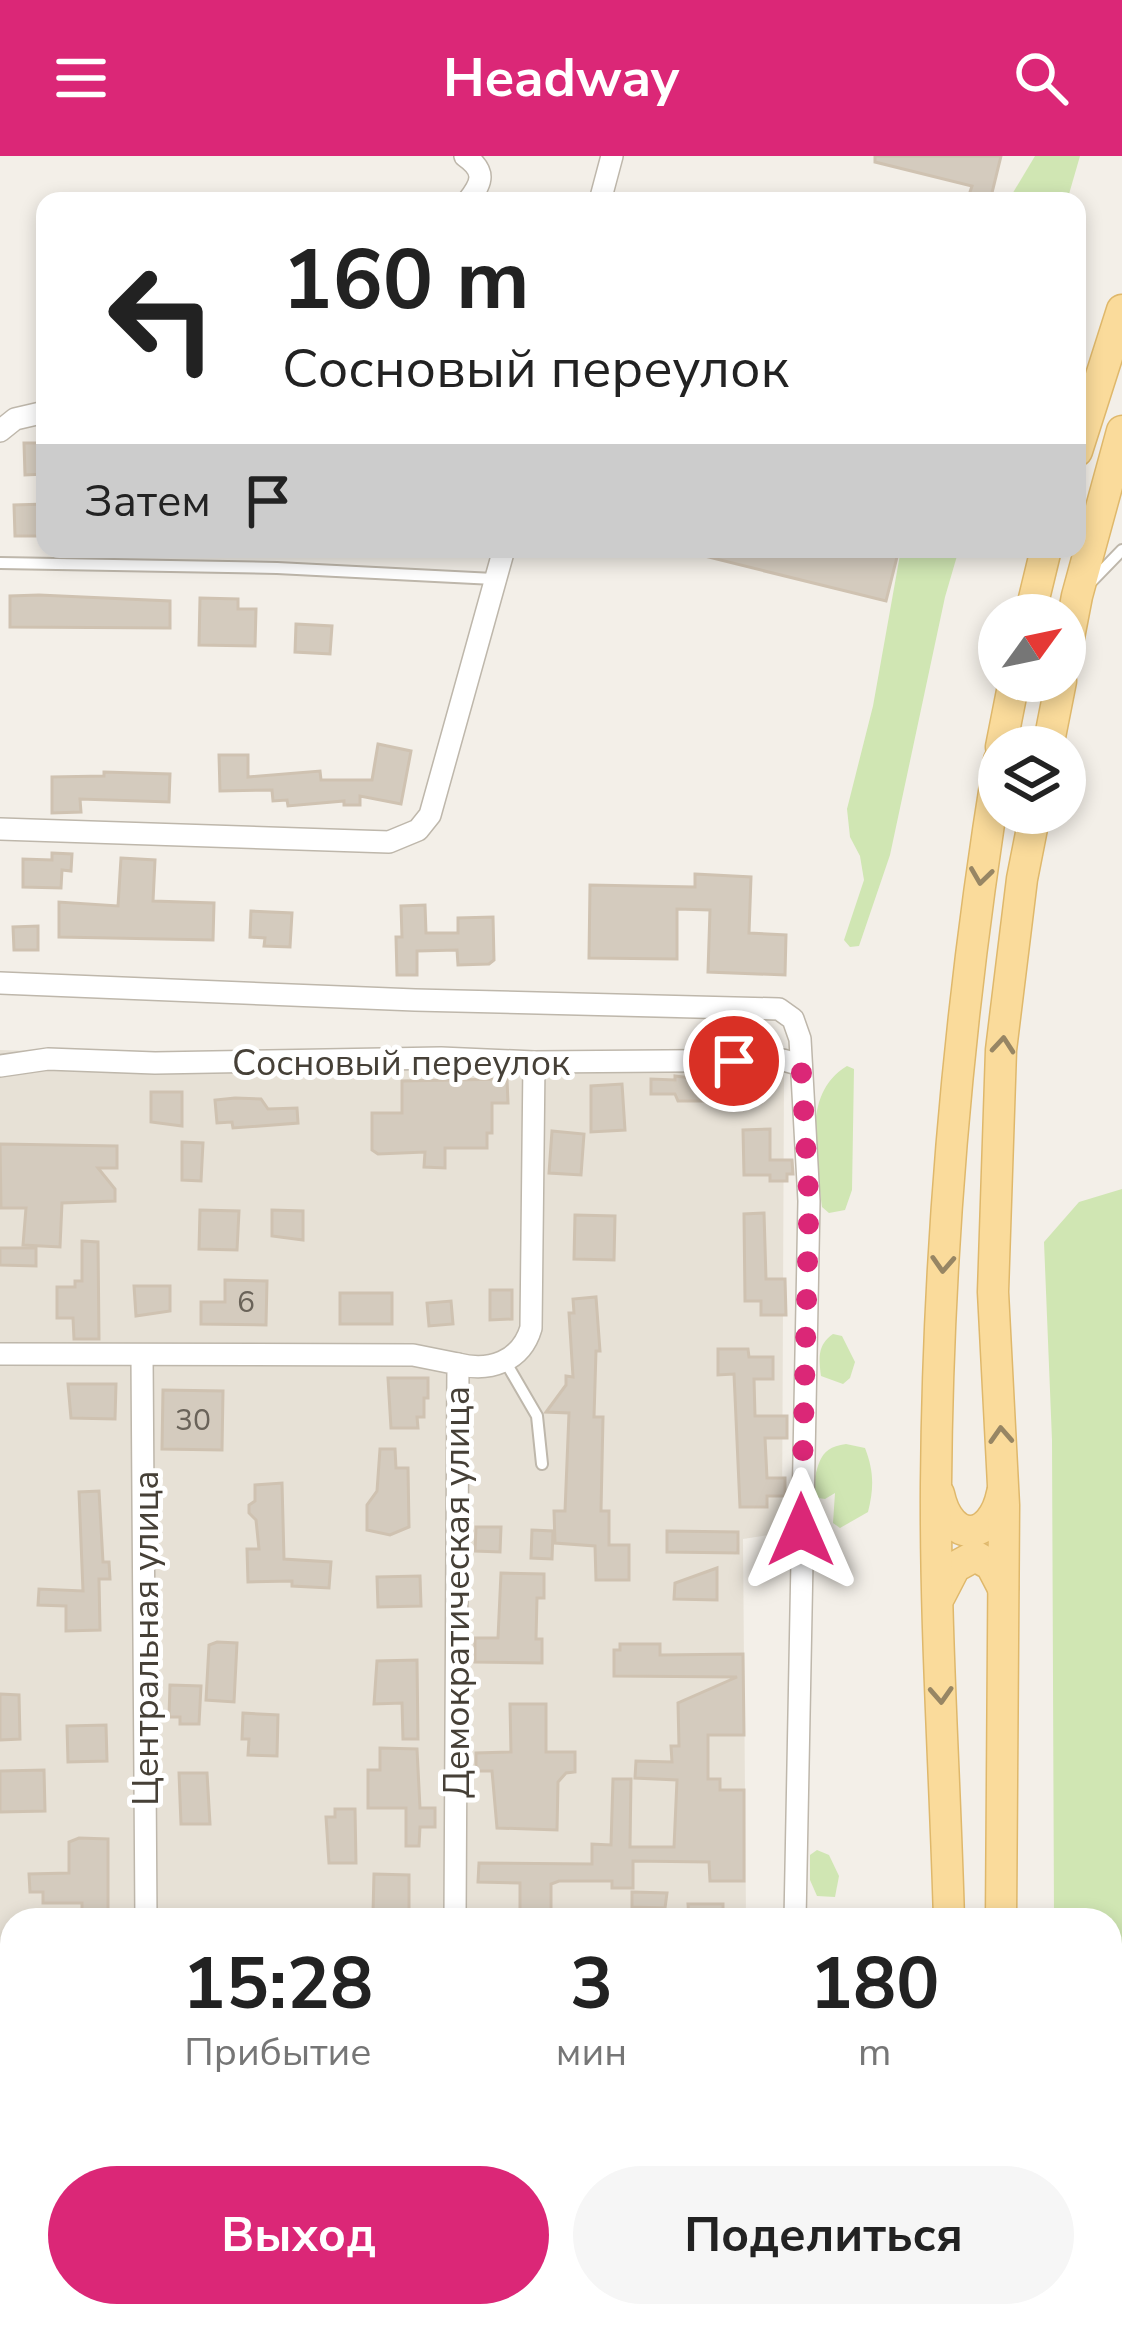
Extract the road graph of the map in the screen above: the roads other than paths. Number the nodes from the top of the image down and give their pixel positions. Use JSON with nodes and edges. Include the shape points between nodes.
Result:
{"nodes":[{"id":1,"x":465,"y":156,"type":"edge"},
{"id":2,"x":612,"y":156,"type":"edge"},
{"id":3,"x":475,"y":192,"type":"edge"},
{"id":4,"x":602,"y":192,"type":"edge"},
{"id":5,"x":1122,"y":310,"type":"edge"},
{"id":6,"x":36,"y":414,"type":"edge"},
{"id":7,"x":1086,"y":423,"type":"edge"},
{"id":8,"x":0,"y":430,"type":"edge"},
{"id":9,"x":1122,"y":431,"type":"edge"},
{"id":10,"x":1122,"y":550,"type":"edge"},
{"id":11,"x":502,"y":558,"type":"edge"},
{"id":12,"x":1044,"y":558,"type":"edge"},
{"id":13,"x":0,"y":563,"type":"edge"},
{"id":14,"x":496,"y":580,"type":"junction"},
{"id":15,"x":1035,"y":594,"type":"edge"},
{"id":16,"x":1078,"y":594,"type":"edge"},
{"id":17,"x":1079,"y":594,"type":"edge"},
{"id":18,"x":0,"y":830,"type":"edge"},
{"id":19,"x":987,"y":834,"type":"edge"},
{"id":20,"x":1031,"y":834,"type":"edge"},
{"id":21,"x":0,"y":983,"type":"edge"},
{"id":22,"x":535,"y":1062,"type":"junction"},
{"id":23,"x":801,"y":1065,"type":"junction"},
{"id":24,"x":0,"y":1066,"type":"edge"},
{"id":25,"x":0,"y":1354,"type":"edge"},
{"id":26,"x":142,"y":1356,"type":"junction"},
{"id":27,"x":506,"y":1360,"type":"junction"},
{"id":28,"x":458,"y":1364,"type":"junction"},
{"id":29,"x":542,"y":1464,"type":"dead end"},
{"id":30,"x":936,"y":1483,"type":"junction"},
{"id":31,"x":1004,"y":1486,"type":"junction"},
{"id":32,"x":1004,"y":1594,"type":"junction"},
{"id":33,"x":937,"y":1611,"type":"junction"},
{"id":34,"x":146,"y":1908,"type":"edge"},
{"id":35,"x":454,"y":1908,"type":"edge"},
{"id":36,"x":795,"y":1908,"type":"edge"},
{"id":37,"x":949,"y":1908,"type":"edge"},
{"id":38,"x":1001,"y":1908,"type":"edge"}],
"edges":[{"from":1,"to":3,"type":"street","via":[[482,175]]},
{"from":2,"to":4,"type":"street"},
{"from":5,"to":7,"type":"main road"},
{"from":6,"to":8,"type":"street"},
{"from":9,"to":16,"type":"main road"},
{"from":10,"to":17,"type":"lane"},
{"from":11,"to":14,"type":"street"},
{"from":12,"to":15,"type":"main road"},
{"from":13,"to":14,"type":"lane"},
{"from":14,"to":18,"type":"street","via":[[430,815],[409,835],[389,842]]},
{"from":19,"to":30,"type":"main road","one_way":true,"via":[[951,1142]]},
{"from":31,"to":20,"type":"main road","one_way":true,"via":[[993,1292],[1001,1050]]},
{"from":21,"to":23,"type":"street","via":[[779,1009],[798,1029]]},
{"from":22,"to":23,"type":"street","name":"Сосновый переулок"},
{"from":22,"to":24,"type":"street","name":"Сосновый переулок","via":[[48,1059]]},
{"from":22,"to":27,"type":"street","via":[[533,1308],[528,1338]]},
{"from":23,"to":36,"type":"street","via":[[809,1201]]},
{"from":25,"to":26,"type":"street","name":"Демократическая улица"},
{"from":26,"to":28,"type":"street","name":"Демократическая улица","via":[[413,1354]]},
{"from":26,"to":34,"type":"street","name":"Центральная улица"},
{"from":27,"to":28,"type":"street","via":[[487,1368]]},
{"from":27,"to":29,"type":"lane","via":[[540,1426]]},
{"from":28,"to":35,"type":"street","name":"Демократическая улица"},
{"from":30,"to":31,"type":"main road","via":[[943,1512],[967,1532],[991,1520]]},
{"from":30,"to":33,"type":"main road"},
{"from":31,"to":32,"type":"main road"},
{"from":32,"to":33,"type":"main road","via":[[992,1565],[975,1556],[946,1578]]},
{"from":32,"to":38,"type":"main road"},
{"from":33,"to":37,"type":"main road","one_way":true}]}
